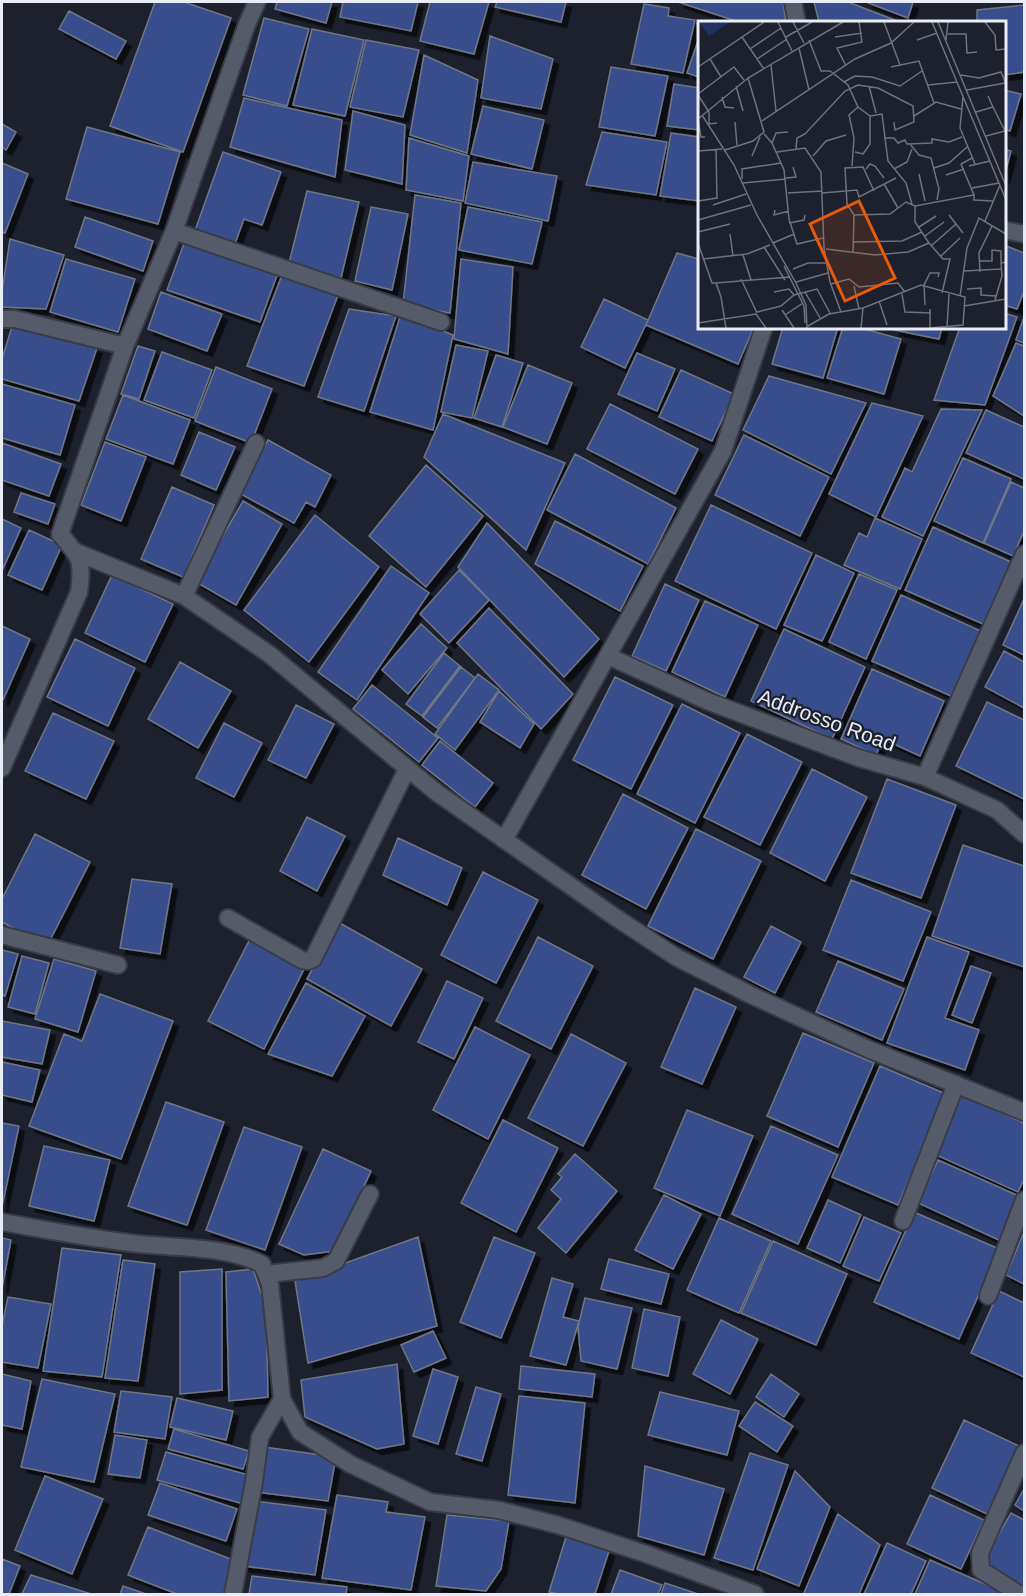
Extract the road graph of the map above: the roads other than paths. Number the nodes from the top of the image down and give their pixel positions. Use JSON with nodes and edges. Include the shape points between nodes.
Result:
{"nodes":[{"id":1,"x":257,"y":2,"type":"edge"},
{"id":2,"x":793,"y":2,"type":"edge"},
{"id":3,"x":797,"y":21,"type":"edge"},
{"id":4,"x":1005,"y":230,"type":"edge"},
{"id":5,"x":174,"y":231,"type":"junction"},
{"id":6,"x":1024,"y":234,"type":"edge"},
{"id":7,"x":2,"y":319,"type":"edge"},
{"id":8,"x":441,"y":322,"type":"dead end"},
{"id":9,"x":764,"y":328,"type":"edge"},
{"id":10,"x":125,"y":346,"type":"junction"},
{"id":11,"x":256,"y":443,"type":"dead end"},
{"id":12,"x":76,"y":552,"type":"junction"},
{"id":13,"x":1024,"y":554,"type":"edge"},
{"id":14,"x":184,"y":596,"type":"junction"},
{"id":15,"x":608,"y":656,"type":"junction"},
{"id":16,"x":2,"y":768,"type":"edge"},
{"id":17,"x":407,"y":769,"type":"junction"},
{"id":18,"x":925,"y":777,"type":"junction"},
{"id":19,"x":1024,"y":834,"type":"edge"},
{"id":20,"x":504,"y":840,"type":"junction"},
{"id":21,"x":228,"y":918,"type":"dead end"},
{"id":22,"x":2,"y":936,"type":"edge"},
{"id":23,"x":118,"y":965,"type":"dead end"},
{"id":24,"x":956,"y":1084,"type":"junction"},
{"id":25,"x":1024,"y":1112,"type":"edge"},
{"id":26,"x":370,"y":1194,"type":"dead end"},
{"id":27,"x":1024,"y":1200,"type":"edge"},
{"id":28,"x":903,"y":1221,"type":"dead end"},
{"id":29,"x":2,"y":1222,"type":"edge"},
{"id":30,"x":266,"y":1274,"type":"junction"},
{"id":31,"x":988,"y":1296,"type":"dead end"},
{"id":32,"x":282,"y":1399,"type":"junction"},
{"id":33,"x":1024,"y":1453,"type":"edge"},
{"id":34,"x":233,"y":1594,"type":"edge"},
{"id":35,"x":755,"y":1594,"type":"edge"},
{"id":36,"x":1019,"y":1594,"type":"edge"}],
"edges":[{"from":1,"to":5,"type":"street"},
{"from":2,"to":3,"type":"street"},
{"from":4,"to":6,"type":"street"},
{"from":5,"to":8,"type":"street"},
{"from":5,"to":10,"type":"street"},
{"from":7,"to":10,"type":"street"},
{"from":9,"to":15,"type":"street","via":[[723,451]]},
{"from":10,"to":12,"type":"street","via":[[60,534]]},
{"from":11,"to":14,"type":"street"},
{"from":12,"to":14,"type":"street"},
{"from":12,"to":16,"type":"street","via":[[82,568],[80,592]]},
{"from":13,"to":18,"type":"street"},
{"from":14,"to":17,"type":"street","via":[[269,654]]},
{"from":15,"to":18,"type":"street","name":"Addrosso Road","via":[[706,701],[859,758]]},
{"from":15,"to":20,"type":"street"},
{"from":17,"to":20,"type":"street"},
{"from":17,"to":21,"type":"street","via":[[313,959],[302,960]]},
{"from":18,"to":19,"type":"street","name":"Addrosso Road","via":[[997,810]]},
{"from":20,"to":24,"type":"street","via":[[676,957],[751,996]]},
{"from":22,"to":23,"type":"street"},
{"from":24,"to":25,"type":"street"},
{"from":24,"to":28,"type":"street"},
{"from":26,"to":30,"type":"street","via":[[336,1261],[323,1268]]},
{"from":27,"to":31,"type":"street"},
{"from":29,"to":30,"type":"street","via":[[136,1244],[244,1256],[262,1264]]},
{"from":30,"to":32,"type":"street"},
{"from":32,"to":34,"type":"street","via":[[260,1437]]},
{"from":32,"to":35,"type":"street","via":[[300,1432],[350,1464],[430,1502],[499,1510],[558,1525]]},
{"from":33,"to":36,"type":"street","via":[[979,1560],[981,1570]]}]}
